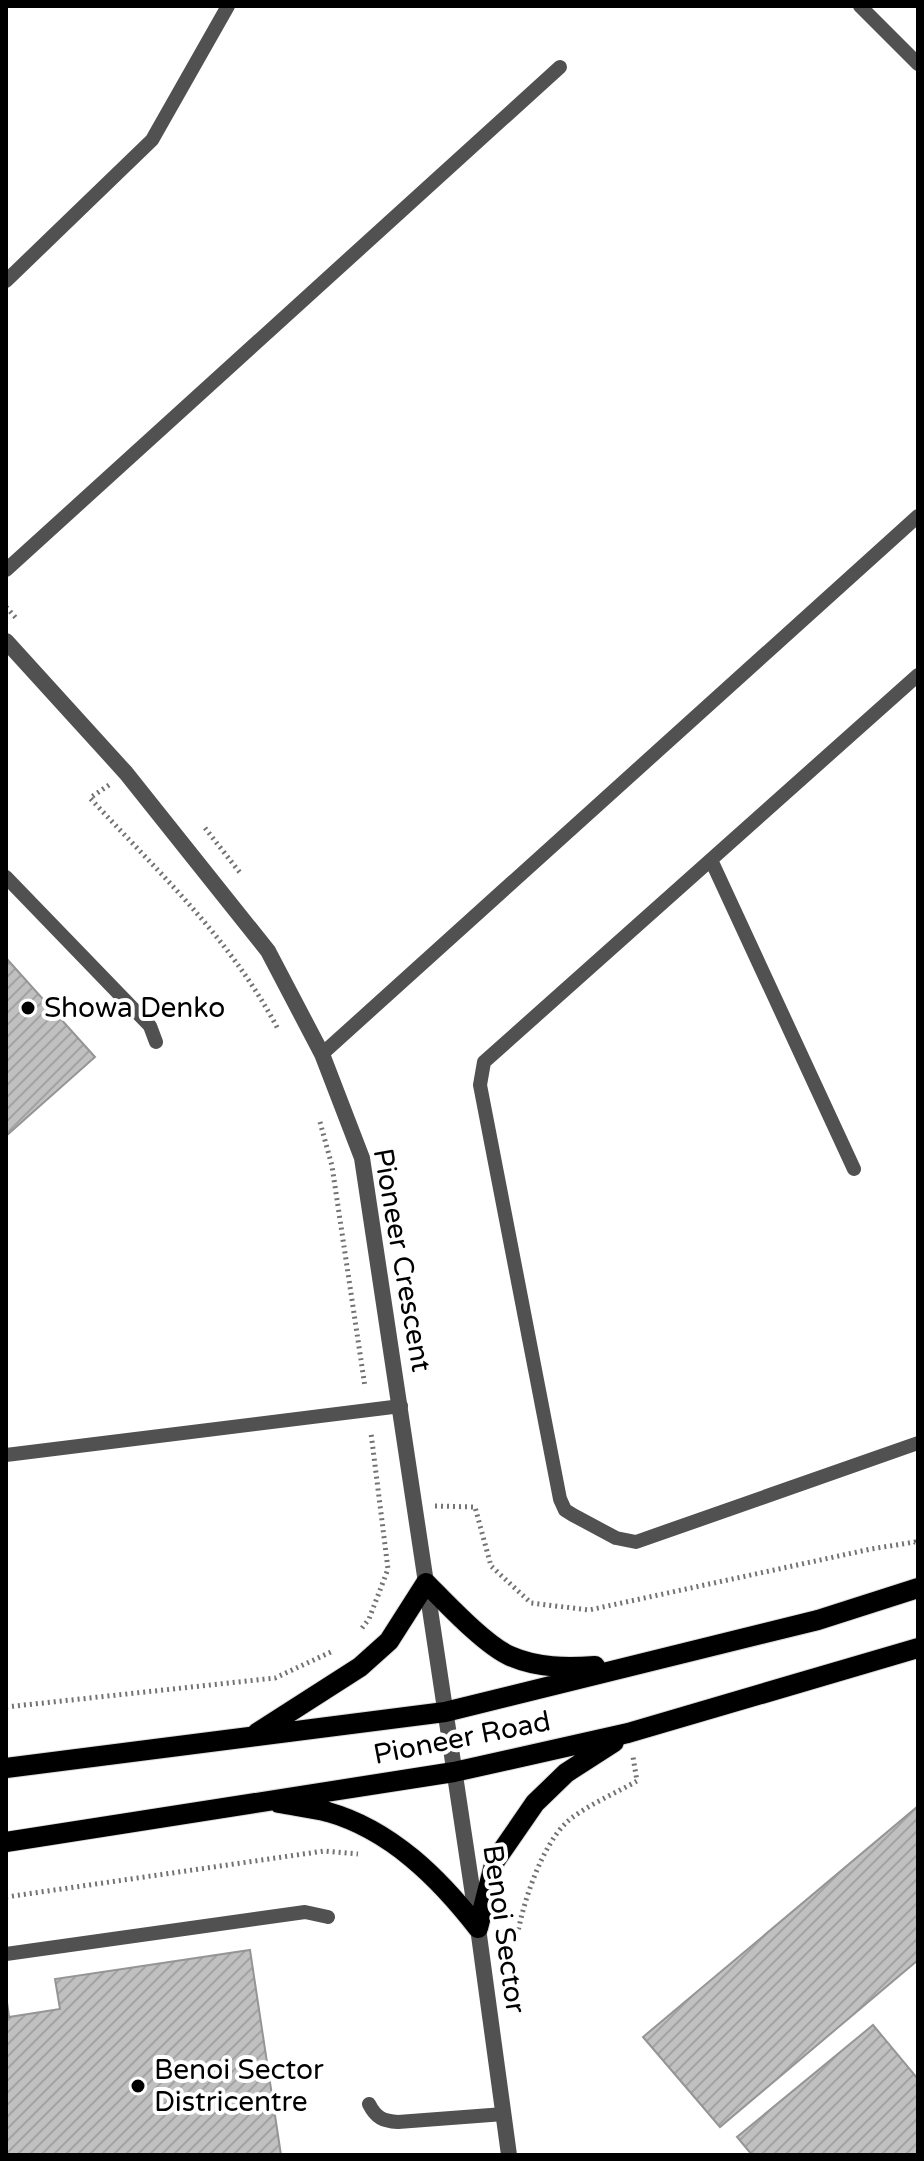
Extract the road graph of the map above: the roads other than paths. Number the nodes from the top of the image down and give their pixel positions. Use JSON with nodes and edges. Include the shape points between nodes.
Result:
{"nodes":[{"id":1,"x":228,"y":6,"type":"edge"},
{"id":2,"x":860,"y":6,"type":"edge"},
{"id":3,"x":918,"y":64,"type":"edge"},
{"id":4,"x":560,"y":67,"type":"dead end"},
{"id":5,"x":6,"y":281,"type":"edge"},
{"id":6,"x":918,"y":516,"type":"edge"},
{"id":7,"x":6,"y":570,"type":"edge"},
{"id":8,"x":6,"y":641,"type":"edge"},
{"id":9,"x":918,"y":675,"type":"edge"},
{"id":10,"x":711,"y":860,"type":"junction"},
{"id":11,"x":6,"y":877,"type":"edge"},
{"id":12,"x":156,"y":1042,"type":"dead end"},
{"id":13,"x":322,"y":1054,"type":"junction"},
{"id":14,"x":854,"y":1169,"type":"dead end"},
{"id":15,"x":401,"y":1406,"type":"junction"},
{"id":16,"x":918,"y":1443,"type":"edge"},
{"id":17,"x":6,"y":1455,"type":"edge"},
{"id":18,"x":426,"y":1583,"type":"junction"},
{"id":19,"x":918,"y":1588,"type":"edge"},
{"id":20,"x":918,"y":1648,"type":"edge"},
{"id":21,"x":648,"y":1662,"type":"junction"},
{"id":22,"x":445,"y":1712,"type":"junction"},
{"id":23,"x":628,"y":1733,"type":"junction"},
{"id":24,"x":251,"y":1737,"type":"junction"},
{"id":25,"x":6,"y":1768,"type":"edge"},
{"id":26,"x":454,"y":1772,"type":"junction"},
{"id":27,"x":263,"y":1800,"type":"junction"},
{"id":28,"x":6,"y":1842,"type":"edge"},
{"id":29,"x":328,"y":1917,"type":"dead end"},
{"id":30,"x":478,"y":1928,"type":"junction"},
{"id":31,"x":6,"y":1954,"type":"edge"},
{"id":32,"x":369,"y":2104,"type":"dead end"},
{"id":33,"x":504,"y":2114,"type":"junction"},
{"id":34,"x":509,"y":2155,"type":"edge"}],
"edges":[{"from":1,"to":5,"type":"lane","via":[[152,140]]},
{"from":2,"to":3,"type":"lane"},
{"from":4,"to":7,"type":"lane"},
{"from":6,"to":13,"type":"lane"},
{"from":8,"to":13,"type":"street","name":"Pioneer Crescent","via":[[126,773],[268,951]]},
{"from":9,"to":10,"type":"lane"},
{"from":10,"to":14,"type":"lane"},
{"from":10,"to":16,"type":"lane","via":[[484,1062],[481,1072],[560,1499],[573,1515],[616,1538],[636,1542]]},
{"from":11,"to":12,"type":"lane","via":[[150,1026]]},
{"from":13,"to":15,"type":"street","name":"Pioneer Crescent","via":[[362,1158]]},
{"from":15,"to":17,"type":"lane"},
{"from":15,"to":18,"type":"street","name":"Pioneer Crescent"},
{"from":18,"to":21,"type":"main road","via":[[462,1620],[508,1655],[546,1667]]},
{"from":18,"to":22,"type":"street","name":"Pioneer Crescent"},
{"from":18,"to":24,"type":"main road","via":[[389,1641],[360,1667]]},
{"from":19,"to":21,"type":"main road","name":"Pioneer Road","via":[[818,1620]]},
{"from":20,"to":23,"type":"main road","name":"Pioneer Road"},
{"from":21,"to":22,"type":"main road","name":"Pioneer Road"},
{"from":22,"to":24,"type":"main road","name":"Pioneer Road"},
{"from":22,"to":26,"type":"street","name":"Benoi Sector"},
{"from":23,"to":26,"type":"main road","name":"Pioneer Road"},
{"from":23,"to":30,"type":"main road","via":[[566,1773],[535,1803],[495,1861]]},
{"from":24,"to":25,"type":"main road","name":"Pioneer Road"},
{"from":26,"to":27,"type":"main road","name":"Pioneer Road"},
{"from":26,"to":30,"type":"street","name":"Benoi Sector"},
{"from":27,"to":28,"type":"main road","name":"Pioneer Road"},
{"from":27,"to":30,"type":"main road","via":[[329,1812],[367,1828],[414,1857]]},
{"from":29,"to":31,"type":"lane","via":[[305,1912]]},
{"from":30,"to":33,"type":"street","name":"Benoi Sector"},
{"from":32,"to":33,"type":"lane","via":[[375,2116],[398,2122]]},
{"from":33,"to":34,"type":"street","name":"Benoi Sector"}]}
